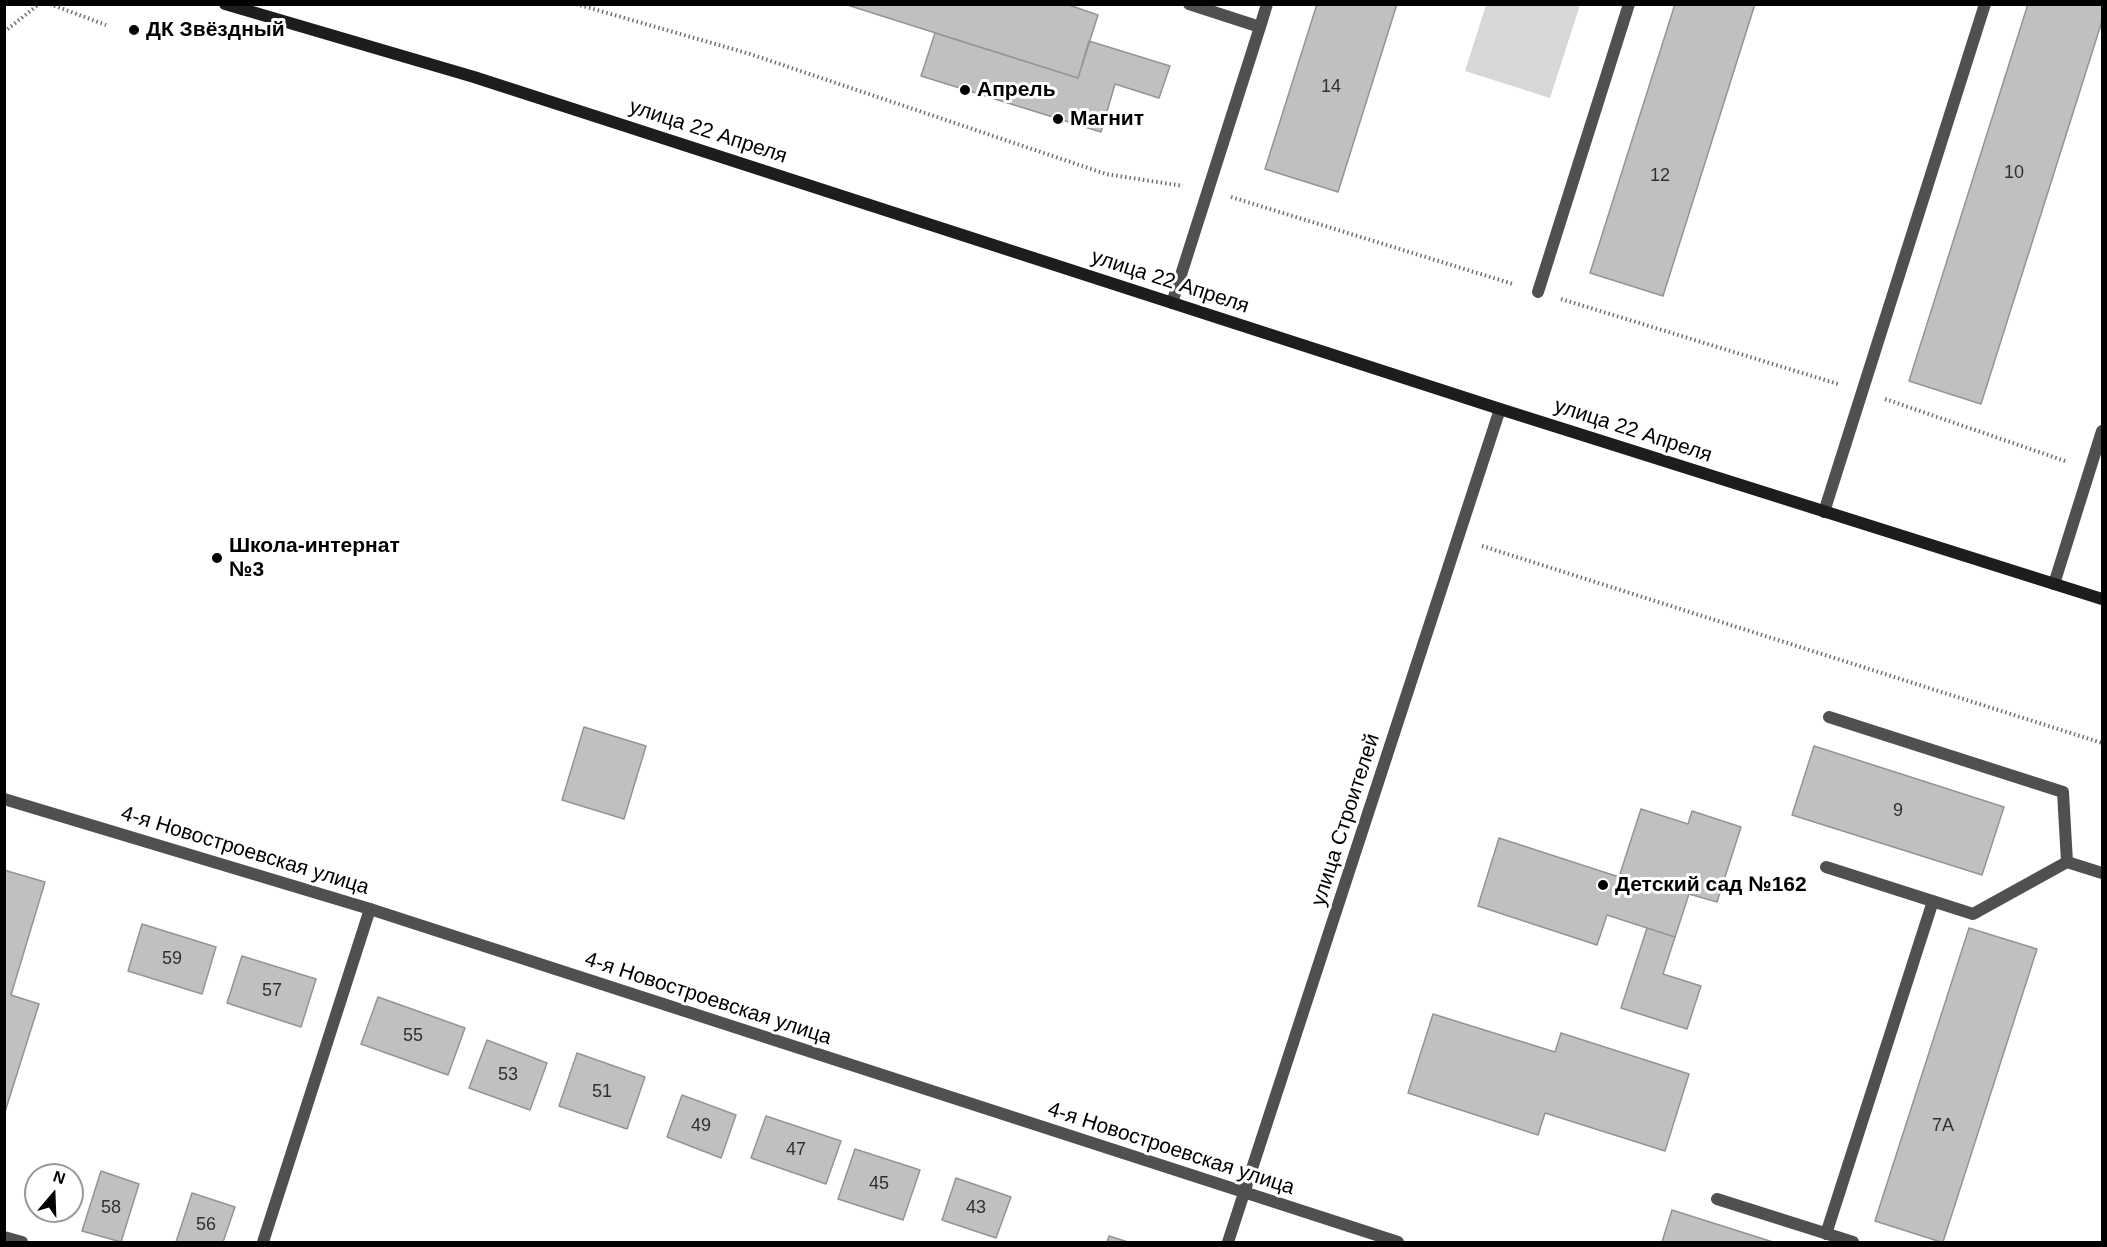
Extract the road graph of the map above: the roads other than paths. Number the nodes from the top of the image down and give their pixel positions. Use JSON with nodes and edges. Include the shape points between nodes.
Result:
{"nodes":[{"id":1,"x":225,"y":4,"type":"edge"},
{"id":2,"x":1189,"y":4,"type":"edge"},
{"id":3,"x":1267,"y":4,"type":"edge"},
{"id":4,"x":1629,"y":4,"type":"edge"},
{"id":5,"x":1985,"y":4,"type":"edge"},
{"id":6,"x":1260,"y":27,"type":"junction"},
{"id":7,"x":1538,"y":292,"type":"road end"},
{"id":8,"x":1172,"y":303,"type":"junction"},
{"id":9,"x":1500,"y":410,"type":"junction"},
{"id":10,"x":2103,"y":431,"type":"edge"},
{"id":11,"x":1824,"y":512,"type":"junction"},
{"id":12,"x":2054,"y":584,"type":"junction"},
{"id":13,"x":2103,"y":599,"type":"edge"},
{"id":14,"x":1829,"y":717,"type":"dead end"},
{"id":15,"x":4,"y":799,"type":"edge"},
{"id":16,"x":2067,"y":862,"type":"junction"},
{"id":17,"x":1826,"y":867,"type":"dead end"},
{"id":18,"x":2103,"y":873,"type":"edge"},
{"id":19,"x":1933,"y":901,"type":"junction"},
{"id":20,"x":370,"y":909,"type":"junction"},
{"id":21,"x":1244,"y":1193,"type":"junction"},
{"id":22,"x":1717,"y":1199,"type":"dead end"},
{"id":23,"x":1826,"y":1234,"type":"junction"},
{"id":24,"x":4,"y":1237,"type":"edge"},
{"id":25,"x":22,"y":1242,"type":"edge"},
{"id":26,"x":263,"y":1242,"type":"edge"},
{"id":27,"x":1228,"y":1242,"type":"edge"},
{"id":28,"x":1398,"y":1242,"type":"edge"},
{"id":29,"x":1853,"y":1242,"type":"edge"}],
"edges":[{"from":1,"to":8,"type":"main road","name":"улица 22 Апреля","via":[[474,77]]},
{"from":2,"to":6,"type":"street"},
{"from":3,"to":6,"type":"street"},
{"from":4,"to":7,"type":"street"},
{"from":5,"to":11,"type":"street"},
{"from":6,"to":8,"type":"street"},
{"from":8,"to":9,"type":"main road","name":"улица 22 Апреля"},
{"from":9,"to":11,"type":"main road","name":"улица 22 Апреля"},
{"from":9,"to":21,"type":"street","name":"улица Строителей"},
{"from":10,"to":12,"type":"street"},
{"from":11,"to":12,"type":"main road","name":"улица 22 Апреля"},
{"from":12,"to":13,"type":"main road","name":"улица 22 Апреля"},
{"from":14,"to":16,"type":"street","via":[[2063,792]]},
{"from":15,"to":20,"type":"street","name":"4-я Новостроевская улица"},
{"from":16,"to":18,"type":"street"},
{"from":16,"to":19,"type":"street","via":[[1972,914]]},
{"from":17,"to":19,"type":"street"},
{"from":19,"to":23,"type":"street"},
{"from":20,"to":21,"type":"street","name":"4-я Новостроевская улица"},
{"from":20,"to":26,"type":"street"},
{"from":21,"to":27,"type":"street","name":"улица Строителей"},
{"from":21,"to":28,"type":"street","name":"4-я Новостроевская улица"},
{"from":22,"to":23,"type":"street"},
{"from":23,"to":29,"type":"street"},
{"from":24,"to":25,"type":"street"}]}
